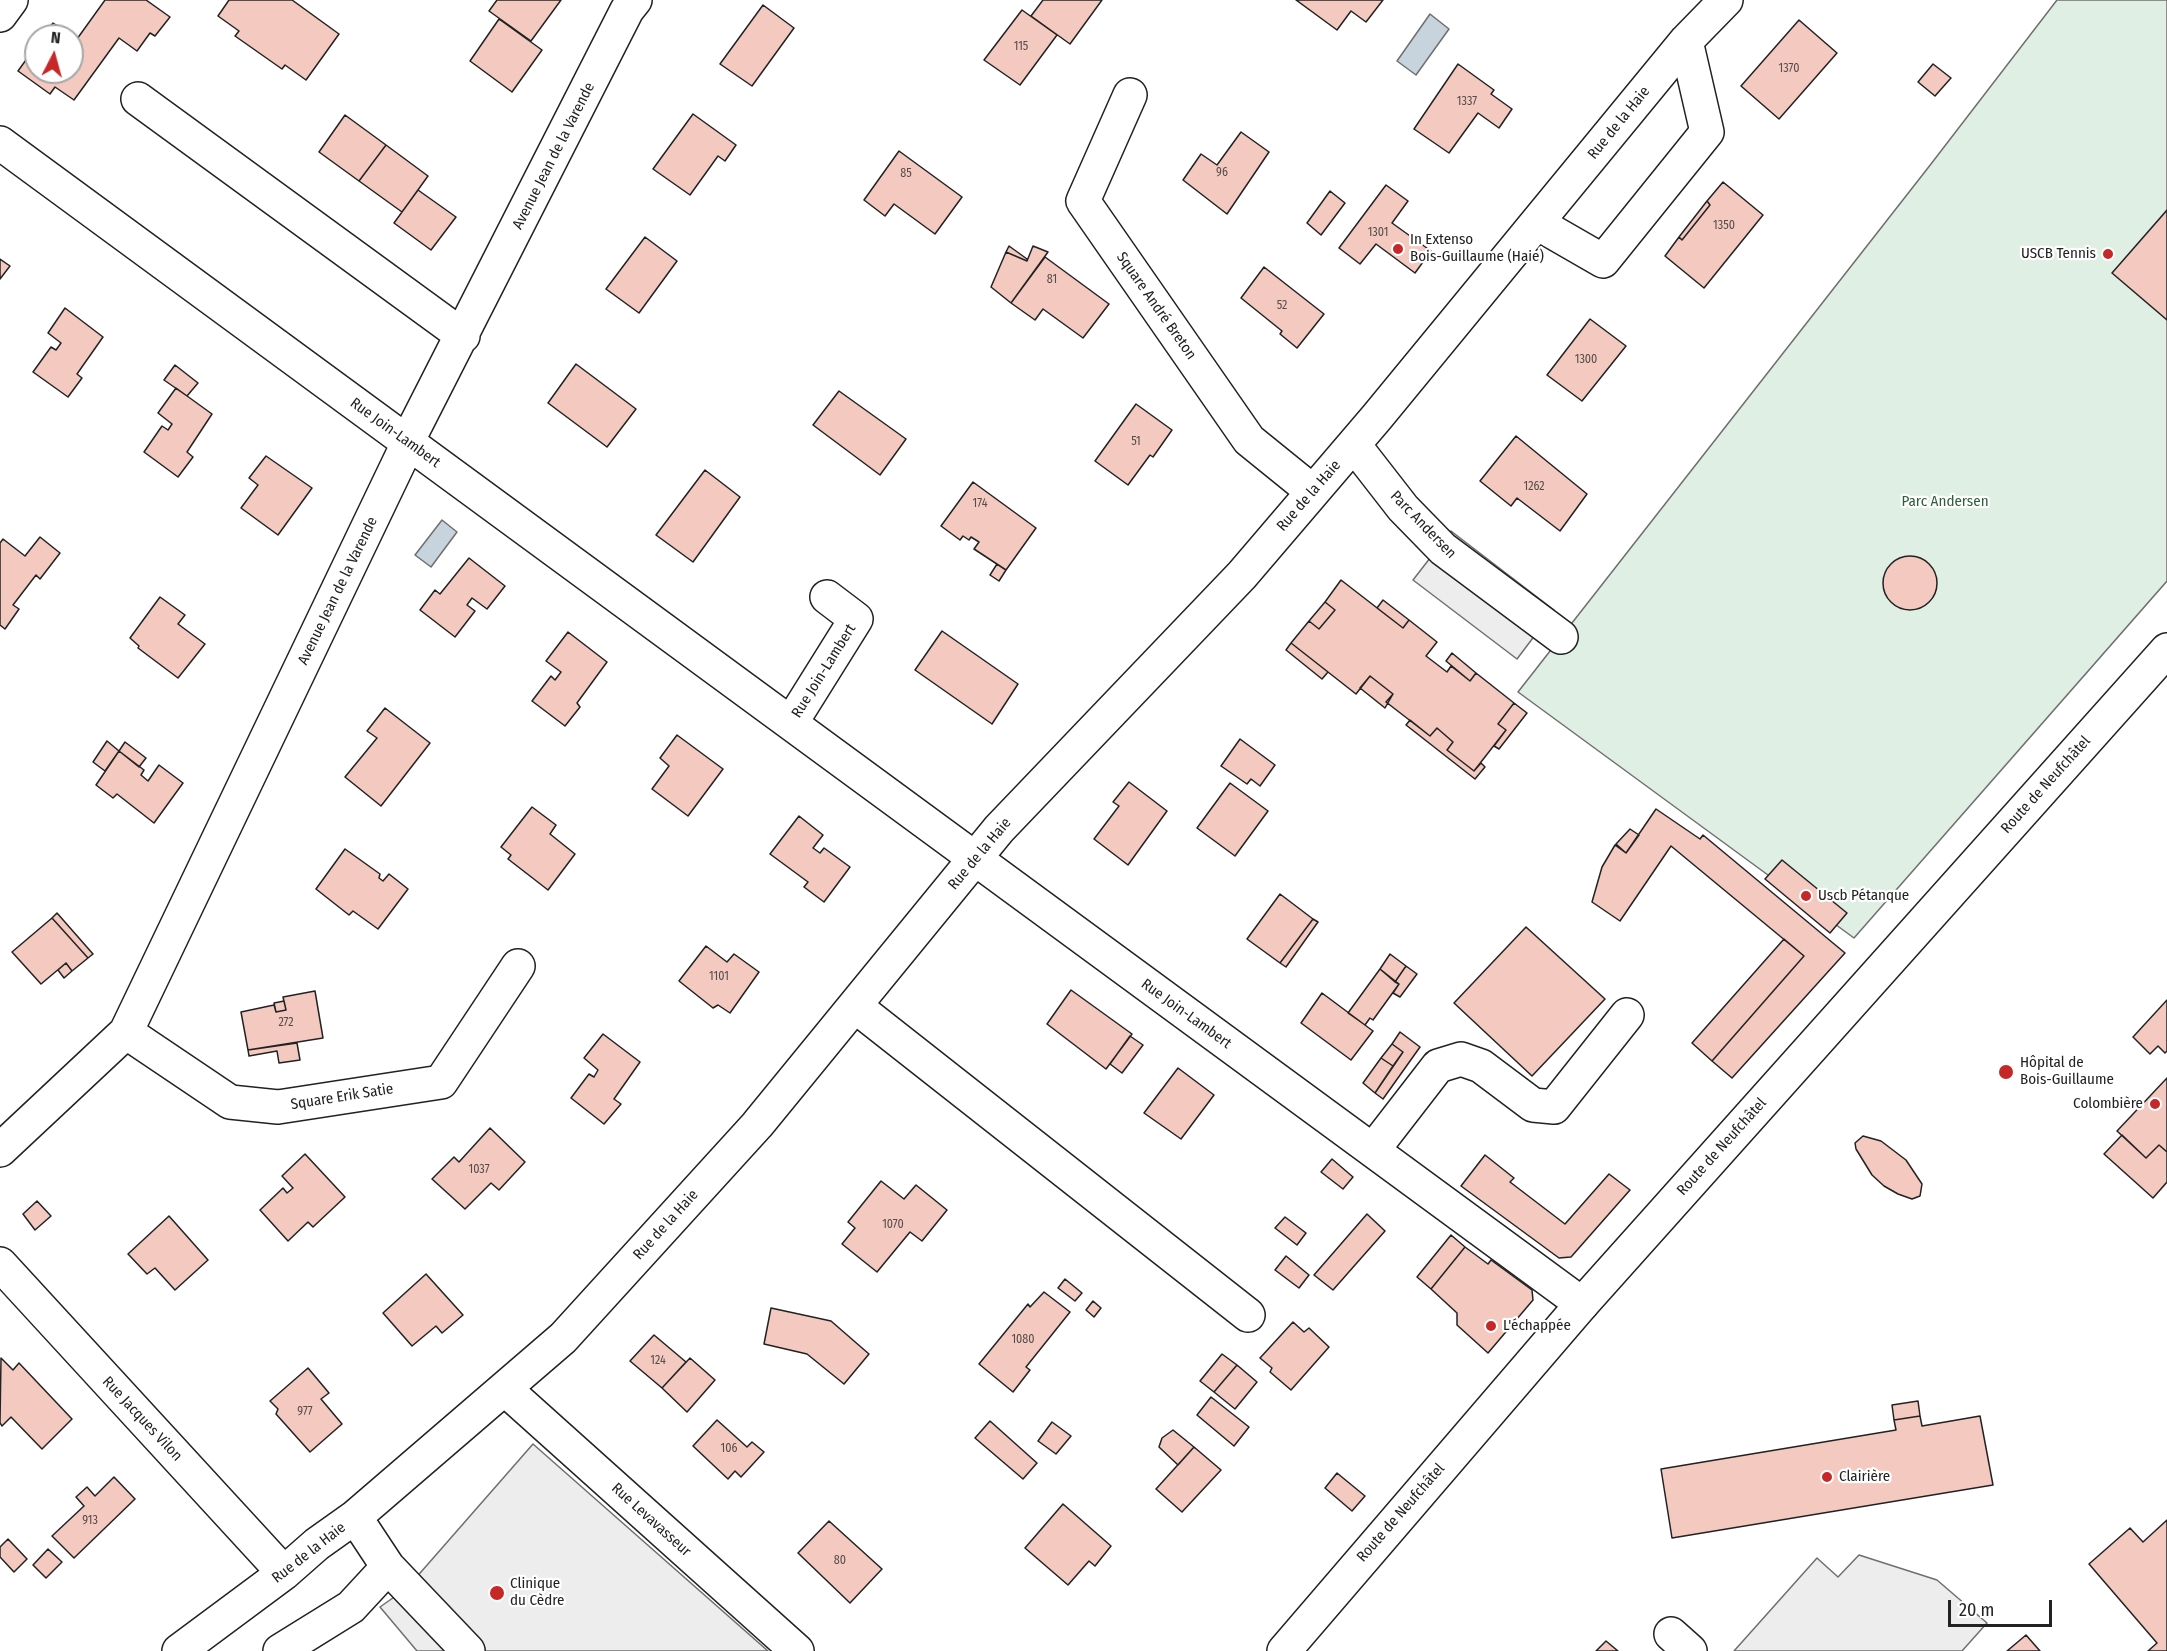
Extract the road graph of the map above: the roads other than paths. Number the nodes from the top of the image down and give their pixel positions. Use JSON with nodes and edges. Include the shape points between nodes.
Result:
{"nodes":[{"id":1,"x":11,"y":0,"type":"edge"},
{"id":2,"x":635,"y":0,"type":"edge"},
{"id":3,"x":1726,"y":0,"type":"edge"},
{"id":4,"x":0,"y":15,"type":"edge"},
{"id":5,"x":1686,"y":41,"type":"junction"},
{"id":6,"x":1130,"y":95,"type":"dead end"},
{"id":7,"x":138,"y":99,"type":"dead end"},
{"id":8,"x":0,"y":143,"type":"edge"},
{"id":9,"x":1537,"y":223,"type":"junction"},
{"id":10,"x":462,"y":336,"type":"junction"},
{"id":11,"x":407,"y":442,"type":"junction"},
{"id":12,"x":1354,"y":445,"type":"junction"},
{"id":13,"x":1312,"y":491,"type":"junction"},
{"id":14,"x":827,"y":597,"type":"dead end"},
{"id":15,"x":1561,"y":637,"type":"dead end"},
{"id":16,"x":2167,"y":650,"type":"edge"},
{"id":17,"x":791,"y":723,"type":"junction"},
{"id":18,"x":975,"y":859,"type":"junction"},
{"id":19,"x":518,"y":966,"type":"dead end"},
{"id":20,"x":855,"y":1006,"type":"junction"},
{"id":21,"x":1628,"y":1016,"type":"dead end"},
{"id":22,"x":126,"y":1032,"type":"junction"},
{"id":23,"x":0,"y":1150,"type":"edge"},
{"id":24,"x":1372,"y":1150,"type":"junction"},
{"id":25,"x":0,"y":1264,"type":"edge"},
{"id":26,"x":1582,"y":1304,"type":"junction"},
{"id":27,"x":1248,"y":1315,"type":"dead end"},
{"id":28,"x":505,"y":1389,"type":"junction"},
{"id":29,"x":355,"y":1517,"type":"junction"},
{"id":30,"x":388,"y":1567,"type":"junction"},
{"id":31,"x":285,"y":1573,"type":"junction"},
{"id":32,"x":1298,"y":1646,"type":"edge"},
{"id":33,"x":179,"y":1651,"type":"edge"},
{"id":34,"x":280,"y":1651,"type":"edge"},
{"id":35,"x":468,"y":1651,"type":"edge"},
{"id":36,"x":797,"y":1651,"type":"edge"}],
"edges":[{"from":1,"to":4,"type":"street"},
{"from":2,"to":10,"type":"street","name":"Avenue Jean de la Varende"},
{"from":3,"to":5,"type":"street","name":"Rue de la Haie"},
{"from":5,"to":9,"type":"street","name":"Rue de la Haie"},
{"from":5,"to":9,"type":"street","via":[[1707,132],[1603,261]]},
{"from":6,"to":13,"type":"street","name":"Square André Breton","via":[[1083,201],[1249,440]]},
{"from":7,"to":10,"type":"street"},
{"from":8,"to":11,"type":"street","name":"Rue Join-Lambert"},
{"from":9,"to":12,"type":"street","name":"Rue de la Haie"},
{"from":10,"to":11,"type":"street","name":"Avenue Jean de la Varende"},
{"from":11,"to":17,"type":"street","name":"Rue Join-Lambert"},
{"from":11,"to":22,"type":"street","name":"Avenue Jean de la Varende"},
{"from":12,"to":13,"type":"street","name":"Rue de la Haie"},
{"from":12,"to":15,"type":"street","name":"Parc Andersen","via":[[1403,508],[1443,549]]},
{"from":13,"to":18,"type":"street","name":"Rue de la Haie","via":[[1242,575],[999,829]]},
{"from":14,"to":17,"type":"street","name":"Rue Join-Lambert","via":[[856,619]]},
{"from":16,"to":26,"type":"street","name":"Route de Neufchâtel"},
{"from":17,"to":18,"type":"street","name":"Rue Join-Lambert"},
{"from":18,"to":20,"type":"street","name":"Rue de la Haie"},
{"from":18,"to":24,"type":"street","name":"Rue Join-Lambert"},
{"from":19,"to":22,"type":"street","name":"Square Erik Satie","via":[[441,1082],[278,1107],[230,1102]]},
{"from":20,"to":27,"type":"street"},
{"from":20,"to":28,"type":"street","name":"Rue de la Haie","via":[[757,1125],[563,1338]]},
{"from":21,"to":24,"type":"street","via":[[1554,1107],[1533,1105],[1481,1066],[1461,1059],[1438,1066]]},
{"from":22,"to":23,"type":"street","name":"Avenue Jean de la Varende"},
{"from":24,"to":26,"type":"street","name":"Rue Join-Lambert"},
{"from":25,"to":31,"type":"street","name":"Rue Jacques Vilon"},
{"from":26,"to":32,"type":"street","name":"Route de Neufchâtel"},
{"from":28,"to":29,"type":"street","name":"Rue de la Haie"},
{"from":28,"to":36,"type":"street","name":"Rue Levavasseur"},
{"from":29,"to":30,"type":"street"},
{"from":29,"to":31,"type":"street","name":"Rue de la Haie"},
{"from":30,"to":34,"type":"street","via":[[351,1607]]},
{"from":30,"to":35,"type":"street"},
{"from":31,"to":33,"type":"street","name":"Rue de la Haie"}]}
